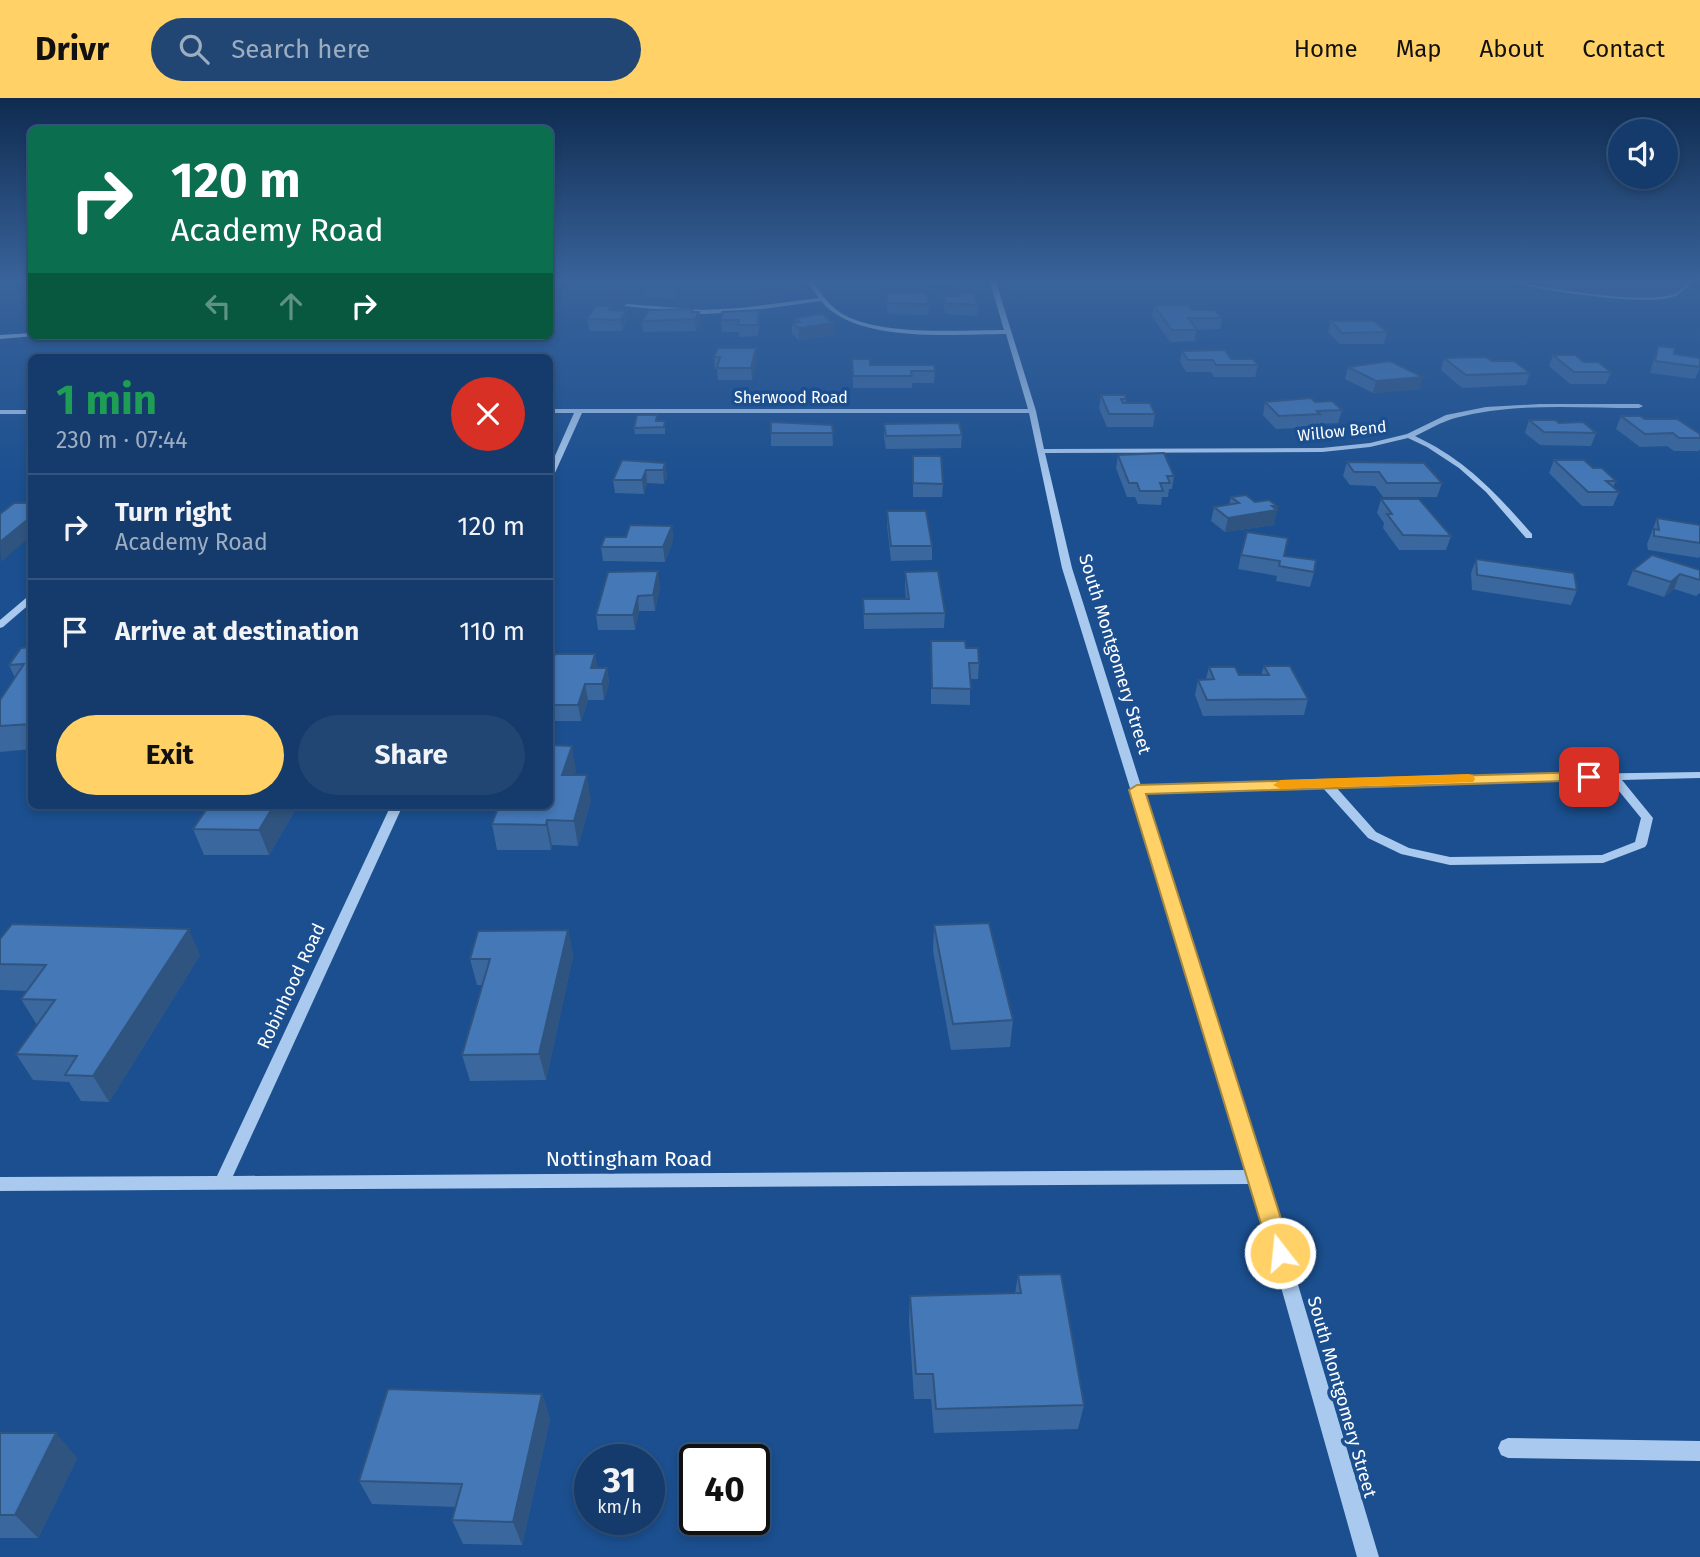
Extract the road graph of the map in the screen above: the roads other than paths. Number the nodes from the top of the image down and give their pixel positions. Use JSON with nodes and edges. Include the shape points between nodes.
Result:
{"nodes":[{"id":1,"x":1014,"y":350,"type":"edge"},
{"id":2,"x":1639,"y":406,"type":"dead end"},
{"id":3,"x":553,"y":411,"type":"edge"},
{"id":4,"x":579,"y":411,"type":"junction"},
{"id":5,"x":1032,"y":411,"type":"junction"},
{"id":6,"x":0,"y":412,"type":"edge"},
{"id":7,"x":28,"y":412,"type":"edge"},
{"id":8,"x":1409,"y":436,"type":"junction"},
{"id":9,"x":1041,"y":451,"type":"junction"},
{"id":10,"x":553,"y":468,"type":"edge"},
{"id":11,"x":1529,"y":536,"type":"dead end"},
{"id":12,"x":28,"y":600,"type":"edge"},
{"id":13,"x":0,"y":625,"type":"edge"},
{"id":14,"x":1700,"y":775,"type":"edge"},
{"id":15,"x":1613,"y":776,"type":"junction"},
{"id":16,"x":1325,"y":783,"type":"junction"},
{"id":17,"x":1137,"y":790,"type":"junction"},
{"id":18,"x":395,"y":809,"type":"edge"},
{"id":19,"x":1258,"y":1177,"type":"junction"},
{"id":20,"x":0,"y":1184,"type":"edge"},
{"id":21,"x":221,"y":1184,"type":"junction"},
{"id":22,"x":1508,"y":1448,"type":"dead end"},
{"id":23,"x":1700,"y":1451,"type":"edge"},
{"id":24,"x":1368,"y":1557,"type":"edge"}],
"edges":[{"from":1,"to":5,"type":"street","name":"South Montgomery Street"},
{"from":2,"to":8,"type":"street","name":"Willow Bend","via":[[1486,409],[1449,417]]},
{"from":3,"to":4,"type":"street","name":"Sherwood Road"},
{"from":4,"to":5,"type":"street","name":"Sherwood Road"},
{"from":4,"to":10,"type":"street"},
{"from":5,"to":9,"type":"street","name":"South Montgomery Street"},
{"from":6,"to":7,"type":"street"},
{"from":8,"to":9,"type":"street","name":"Willow Bend","via":[[1322,450]]},
{"from":8,"to":11,"type":"street","via":[[1472,472]]},
{"from":9,"to":17,"type":"street","name":"South Montgomery Street","via":[[1067,568]]},
{"from":12,"to":13,"type":"street"},
{"from":14,"to":15,"type":"street"},
{"from":15,"to":16,"type":"street"},
{"from":15,"to":16,"type":"street","via":[[1647,818],[1641,844],[1603,859],[1450,861],[1405,851],[1373,835]]},
{"from":16,"to":17,"type":"street"},
{"from":17,"to":19,"type":"street","name":"South Montgomery Street"},
{"from":18,"to":21,"type":"street","name":"Robinhood Road"},
{"from":19,"to":21,"type":"street","name":"Nottingham Road"},
{"from":19,"to":24,"type":"street","name":"South Montgomery Street"},
{"from":20,"to":21,"type":"street","name":"Nottingham Road"},
{"from":22,"to":23,"type":"street"}]}
